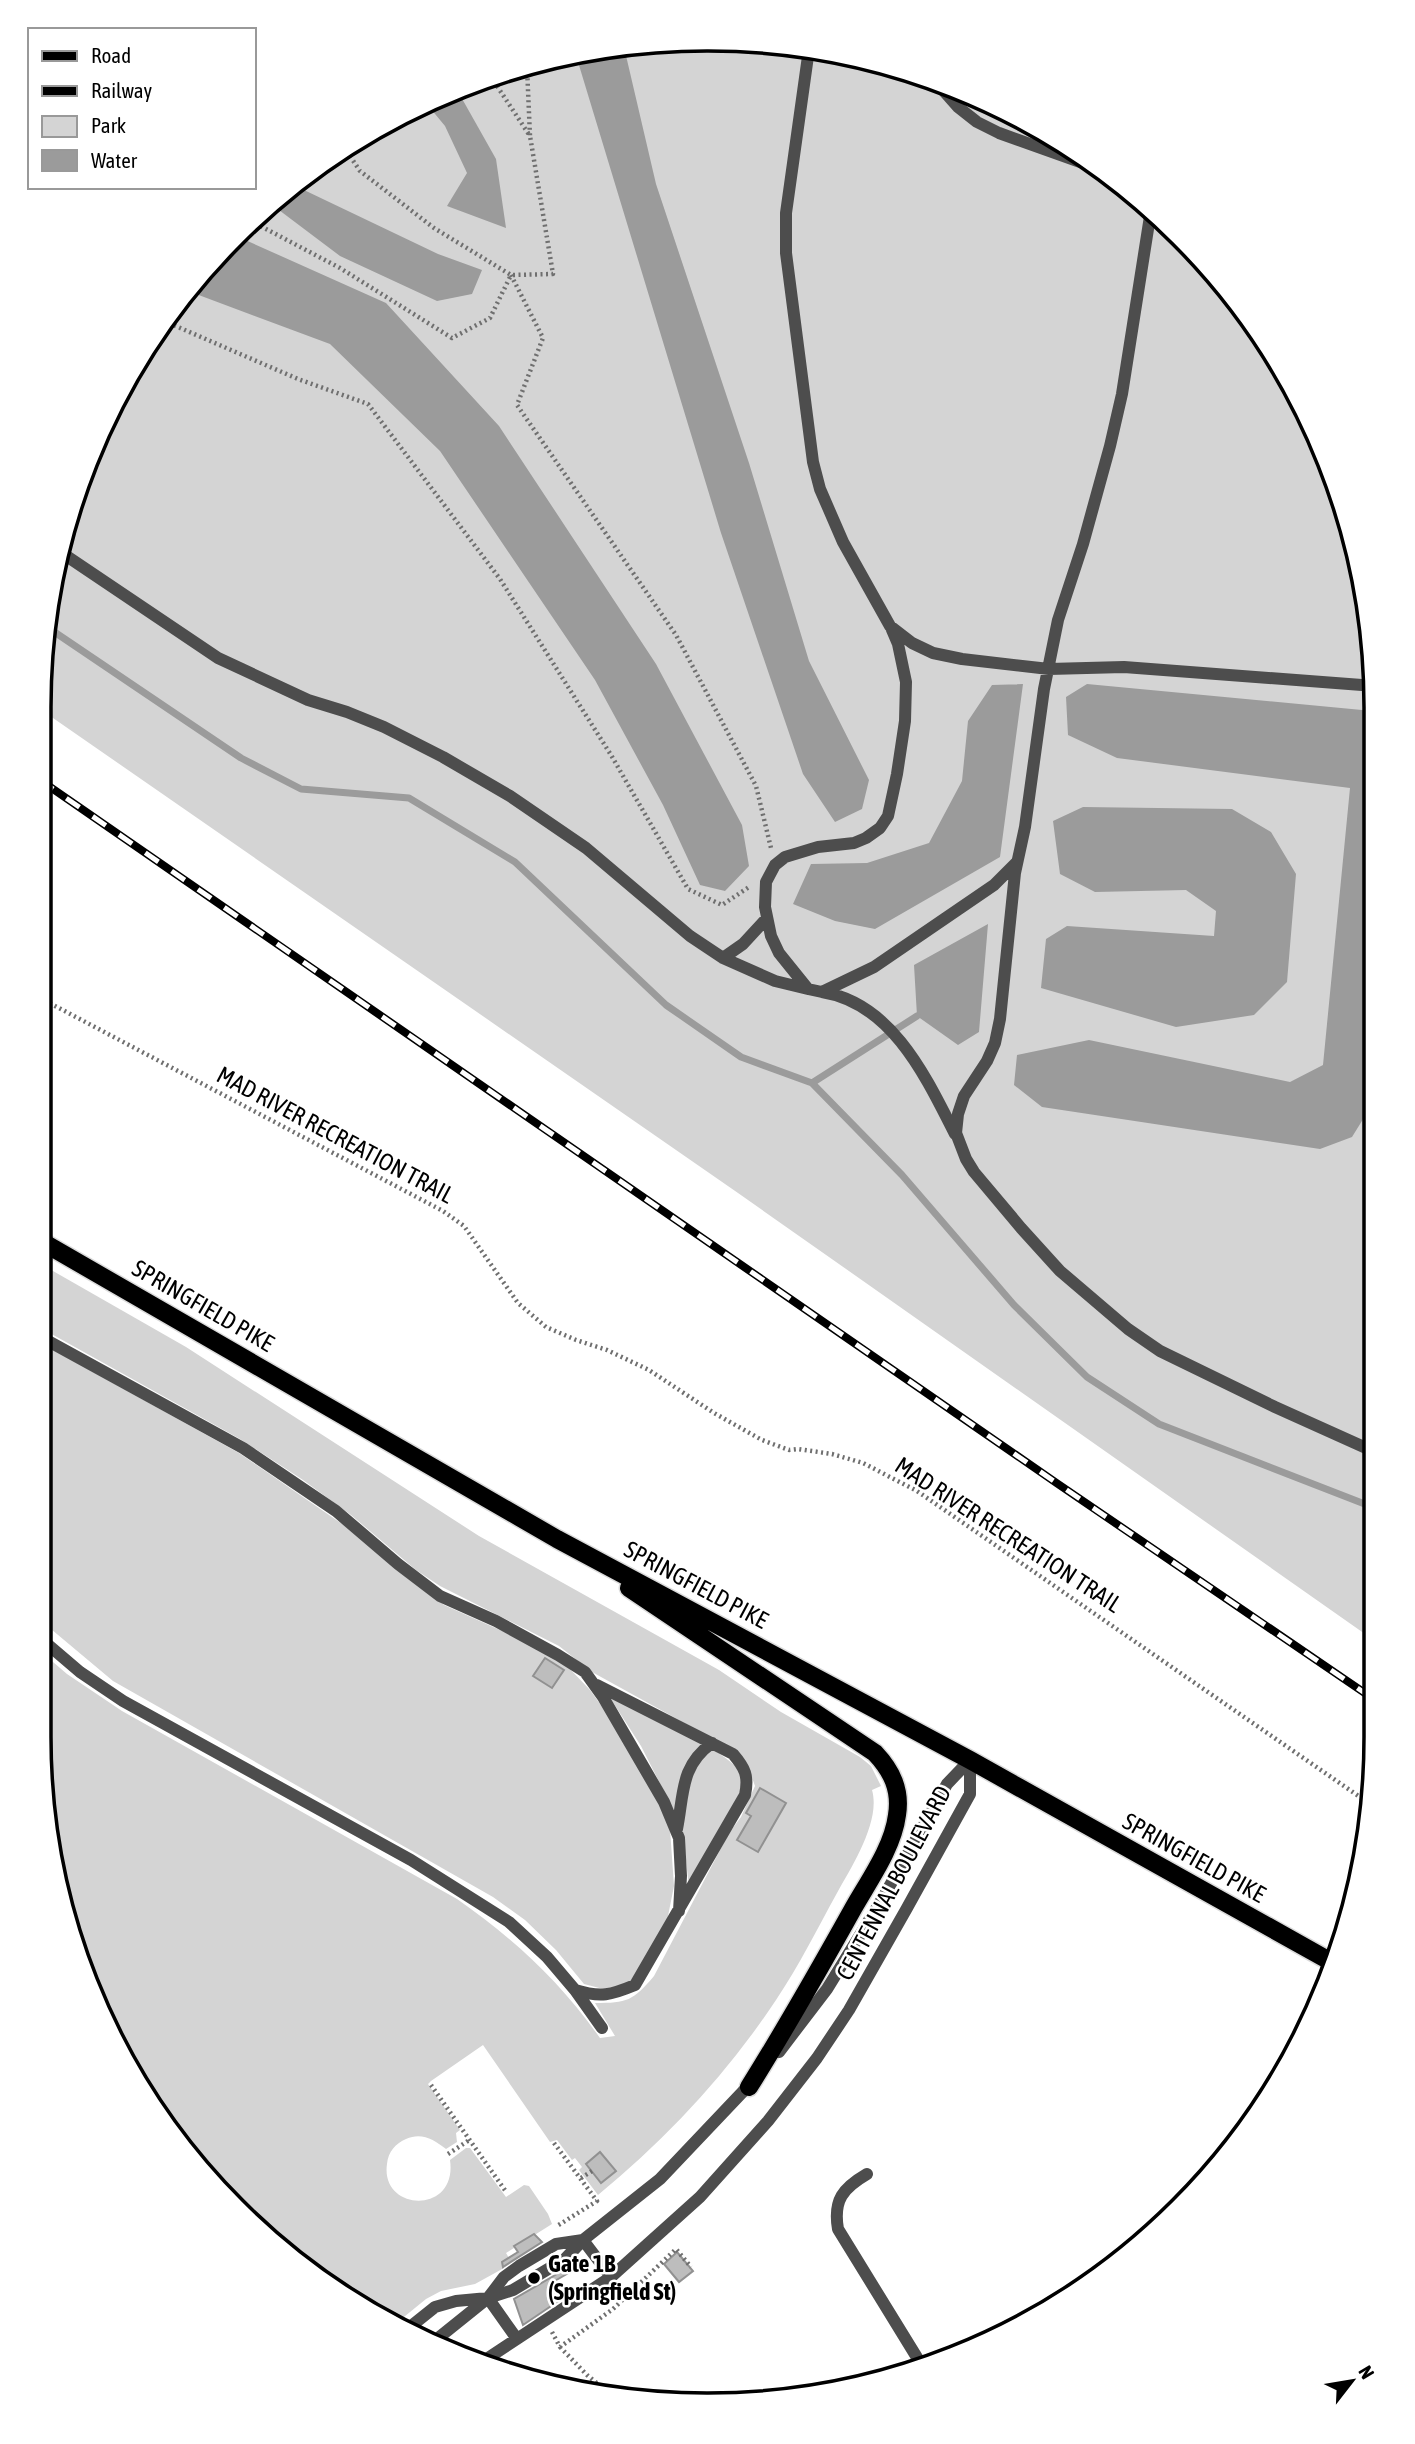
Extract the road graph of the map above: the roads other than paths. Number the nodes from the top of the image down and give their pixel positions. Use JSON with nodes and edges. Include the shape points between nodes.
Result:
{"nodes":[{"id":1,"x":808,"y":58,"type":"edge"},
{"id":2,"x":950,"y":97,"type":"edge"},
{"id":3,"x":1064,"y":156,"type":"edge"},
{"id":4,"x":1149,"y":222,"type":"edge"},
{"id":5,"x":68,"y":558,"type":"edge"},
{"id":6,"x":890,"y":626,"type":"junction"},
{"id":7,"x":1049,"y":669,"type":"junction"},
{"id":8,"x":1363,"y":686,"type":"edge"},
{"id":9,"x":1017,"y":860,"type":"junction"},
{"id":10,"x":766,"y":918,"type":"junction"},
{"id":11,"x":723,"y":958,"type":"junction"},
{"id":12,"x":808,"y":989,"type":"junction"},
{"id":13,"x":822,"y":992,"type":"junction"},
{"id":14,"x":959,"y":1140,"type":"junction"},
{"id":15,"x":51,"y":1247,"type":"edge"},
{"id":16,"x":51,"y":1343,"type":"edge"},
{"id":17,"x":1364,"y":1447,"type":"edge"},
{"id":18,"x":557,"y":1539,"type":"junction"},
{"id":19,"x":51,"y":1647,"type":"edge"},
{"id":20,"x":593,"y":1684,"type":"junction"},
{"id":21,"x":712,"y":1743,"type":"junction"},
{"id":22,"x":970,"y":1760,"type":"junction"},
{"id":23,"x":676,"y":1831,"type":"junction"},
{"id":24,"x":678,"y":1911,"type":"junction"},
{"id":25,"x":1325,"y":1958,"type":"edge"},
{"id":26,"x":575,"y":1990,"type":"junction"},
{"id":27,"x":601,"y":2028,"type":"dead end"},
{"id":28,"x":749,"y":2087,"type":"junction"},
{"id":29,"x":867,"y":2174,"type":"dead end"},
{"id":30,"x":583,"y":2240,"type":"junction"},
{"id":31,"x":611,"y":2277,"type":"junction"},
{"id":32,"x":488,"y":2298,"type":"junction"},
{"id":33,"x":413,"y":2324,"type":"edge"},
{"id":34,"x":440,"y":2336,"type":"edge"},
{"id":35,"x":517,"y":2339,"type":"junction"},
{"id":36,"x":491,"y":2356,"type":"edge"},
{"id":37,"x":918,"y":2358,"type":"edge"}],
"edges":[{"from":1,"to":6,"type":"street","via":[[786,213],[786,253],[813,462],[843,542]]},
{"from":2,"to":3,"type":"street","via":[[977,122]]},
{"from":4,"to":7,"type":"street","via":[[1122,394],[1058,620]]},
{"from":5,"to":11,"type":"street","via":[[218,658],[307,700],[384,727],[510,796],[586,848],[690,936]]},
{"from":6,"to":7,"type":"street","via":[[933,653]]},
{"from":6,"to":10,"type":"street","via":[[906,682],[905,721],[888,816],[866,838],[818,846],[775,865],[766,882]]},
{"from":7,"to":8,"type":"street","via":[[1124,667]]},
{"from":7,"to":9,"type":"street"},
{"from":9,"to":13,"type":"street","via":[[1000,880],[962,908],[874,967]]},
{"from":9,"to":14,"type":"street","via":[[1000,1019],[995,1043],[964,1096],[958,1114]]},
{"from":10,"to":11,"type":"street"},
{"from":10,"to":12,"type":"street","via":[[779,953]]},
{"from":11,"to":12,"type":"street","via":[[775,981]]},
{"from":12,"to":13,"type":"street"},
{"from":13,"to":14,"type":"street","via":[[853,1000],[881,1021],[918,1065]]},
{"from":14,"to":17,"type":"street","via":[[974,1172],[1021,1228],[1060,1271],[1128,1329],[1160,1351]]},
{"from":15,"to":18,"type":"main road","name":"SPRINGFIELD PIKE"},
{"from":16,"to":20,"type":"street","via":[[243,1448],[336,1511],[440,1596],[558,1655],[585,1672]]},
{"from":18,"to":22,"type":"main road","name":"SPRINGFIELD PIKE"},
{"from":18,"to":28,"type":"main road","via":[[875,1753],[894,1779],[898,1799],[893,1835]]},
{"from":19,"to":26,"type":"street","via":[[123,1701],[411,1860],[509,1922]]},
{"from":20,"to":21,"type":"street"},
{"from":20,"to":23,"type":"street","via":[[664,1802]]},
{"from":21,"to":23,"type":"street","via":[[692,1762],[682,1784]]},
{"from":21,"to":24,"type":"street","via":[[733,1754],[744,1767],[749,1779],[746,1795]]},
{"from":22,"to":25,"type":"main road","name":"SPRINGFIELD PIKE"},
{"from":22,"to":28,"type":"street","name":"CENTENNAL BOULEVARD","via":[[947,1784],[827,1989]]},
{"from":22,"to":31,"type":"street","name":"CENTENNAL BOULEVARD","via":[[970,1794],[849,2010],[817,2057],[700,2197]]},
{"from":23,"to":24,"type":"street","via":[[681,1875]]},
{"from":24,"to":26,"type":"street","via":[[635,1985],[595,1996]]},
{"from":26,"to":27,"type":"street"},
{"from":28,"to":30,"type":"street","name":"CENTENNAL BOULEVARD","via":[[660,2179]]},
{"from":29,"to":37,"type":"street","via":[[844,2190],[838,2202],[838,2229]]},
{"from":30,"to":31,"type":"street"},
{"from":30,"to":32,"type":"street","via":[[556,2244],[504,2277]]},
{"from":31,"to":35,"type":"street","name":"CENTENNAL BOULEVARD"},
{"from":32,"to":33,"type":"street","via":[[435,2307]]},
{"from":32,"to":34,"type":"street"},
{"from":32,"to":35,"type":"street"},
{"from":35,"to":36,"type":"street","name":"CENTENNAL BOULEVARD"}]}
